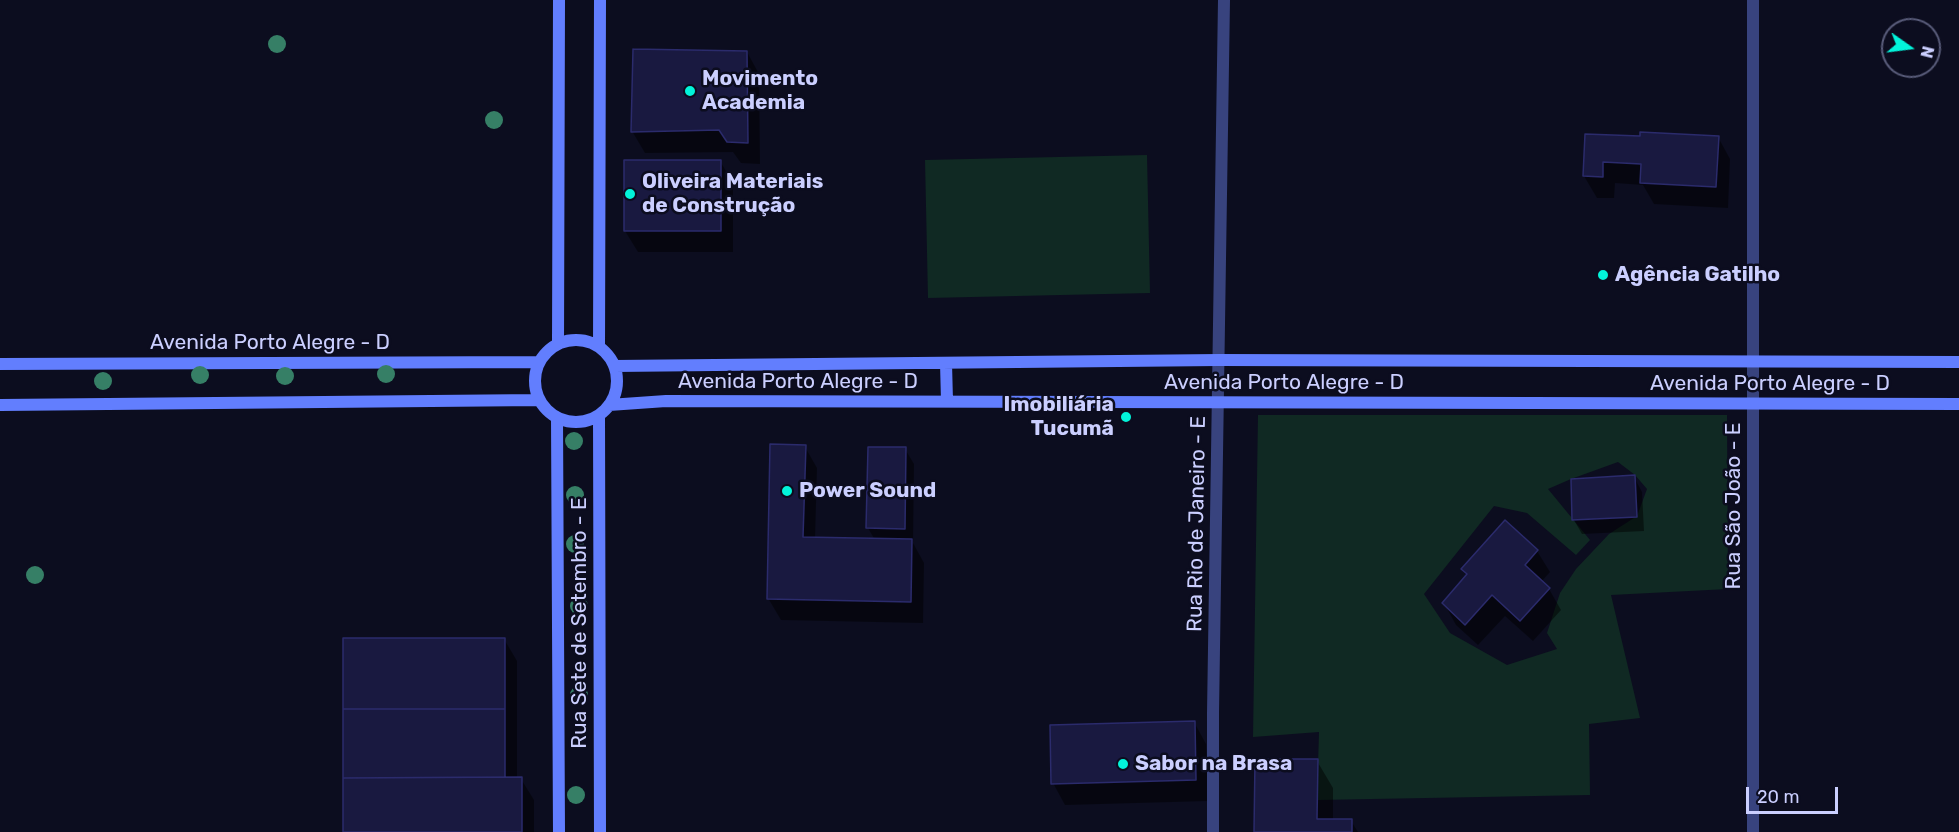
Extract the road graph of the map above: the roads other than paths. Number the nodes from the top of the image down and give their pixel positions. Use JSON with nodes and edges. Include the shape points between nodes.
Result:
{"nodes":[{"id":1,"x":559,"y":0,"type":"edge"},
{"id":2,"x":600,"y":0,"type":"edge"},
{"id":3,"x":1224,"y":0,"type":"edge"},
{"id":4,"x":1753,"y":0,"type":"edge"},
{"id":5,"x":558,"y":344,"type":"junction"},
{"id":6,"x":598,"y":347,"type":"junction"},
{"id":7,"x":1219,"y":360,"type":"junction"},
{"id":8,"x":540,"y":362,"type":"junction"},
{"id":9,"x":1753,"y":362,"type":"junction"},
{"id":10,"x":1959,"y":362,"type":"edge"},
{"id":11,"x":946,"y":363,"type":"junction"},
{"id":12,"x":0,"y":364,"type":"edge"},
{"id":13,"x":614,"y":366,"type":"junction"},
{"id":14,"x":539,"y":400,"type":"junction"},
{"id":15,"x":947,"y":401,"type":"junction"},
{"id":16,"x":1219,"y":403,"type":"junction"},
{"id":17,"x":1753,"y":404,"type":"junction"},
{"id":18,"x":1959,"y":404,"type":"edge"},
{"id":19,"x":0,"y":405,"type":"edge"},
{"id":20,"x":609,"y":405,"type":"junction"},
{"id":21,"x":599,"y":415,"type":"junction"},
{"id":22,"x":557,"y":418,"type":"junction"},
{"id":23,"x":558,"y":832,"type":"edge"},
{"id":24,"x":600,"y":832,"type":"edge"},
{"id":25,"x":1213,"y":832,"type":"edge"},
{"id":26,"x":1754,"y":832,"type":"edge"}],
"edges":[{"from":1,"to":5,"type":"street"},
{"from":2,"to":6,"type":"street"},
{"from":3,"to":7,"type":"street","name":"Rua Rio de Janeiro - E"},
{"from":4,"to":9,"type":"street","name":"Rua São João - E"},
{"from":5,"to":6,"type":"street","via":[[586,341]]},
{"from":5,"to":8,"type":"street"},
{"from":6,"to":13,"type":"street"},
{"from":7,"to":9,"type":"street","name":"Avenida Porto Alegre - D"},
{"from":7,"to":11,"type":"street","name":"Avenida Porto Alegre - D"},
{"from":7,"to":16,"type":"street","name":"Rua Rio de Janeiro - E"},
{"from":8,"to":12,"type":"street","name":"Avenida Porto Alegre - D"},
{"from":8,"to":14,"type":"street","via":[[535,375]]},
{"from":9,"to":10,"type":"street","name":"Avenida Porto Alegre - D"},
{"from":9,"to":17,"type":"street","name":"Rua São João - E"},
{"from":11,"to":13,"type":"street","name":"Avenida Porto Alegre - D"},
{"from":11,"to":15,"type":"street"},
{"from":13,"to":20,"type":"street","via":[[616,386]]},
{"from":14,"to":19,"type":"street"},
{"from":14,"to":22,"type":"street"},
{"from":15,"to":16,"type":"street","name":"Avenida Porto Alegre - D"},
{"from":15,"to":20,"type":"street","name":"Avenida Porto Alegre - D","via":[[666,401]]},
{"from":16,"to":17,"type":"street","name":"Avenida Porto Alegre - D"},
{"from":16,"to":25,"type":"street","name":"Rua Rio de Janeiro - E"},
{"from":17,"to":18,"type":"street","name":"Avenida Porto Alegre - D"},
{"from":17,"to":26,"type":"street","name":"Rua São João - E"},
{"from":20,"to":21,"type":"street"},
{"from":21,"to":22,"type":"street","via":[[579,422]]},
{"from":21,"to":24,"type":"street","name":"Rua Sete de Setembro - E"},
{"from":22,"to":23,"type":"street","name":"Rua Sete de Setembro - E"}]}
